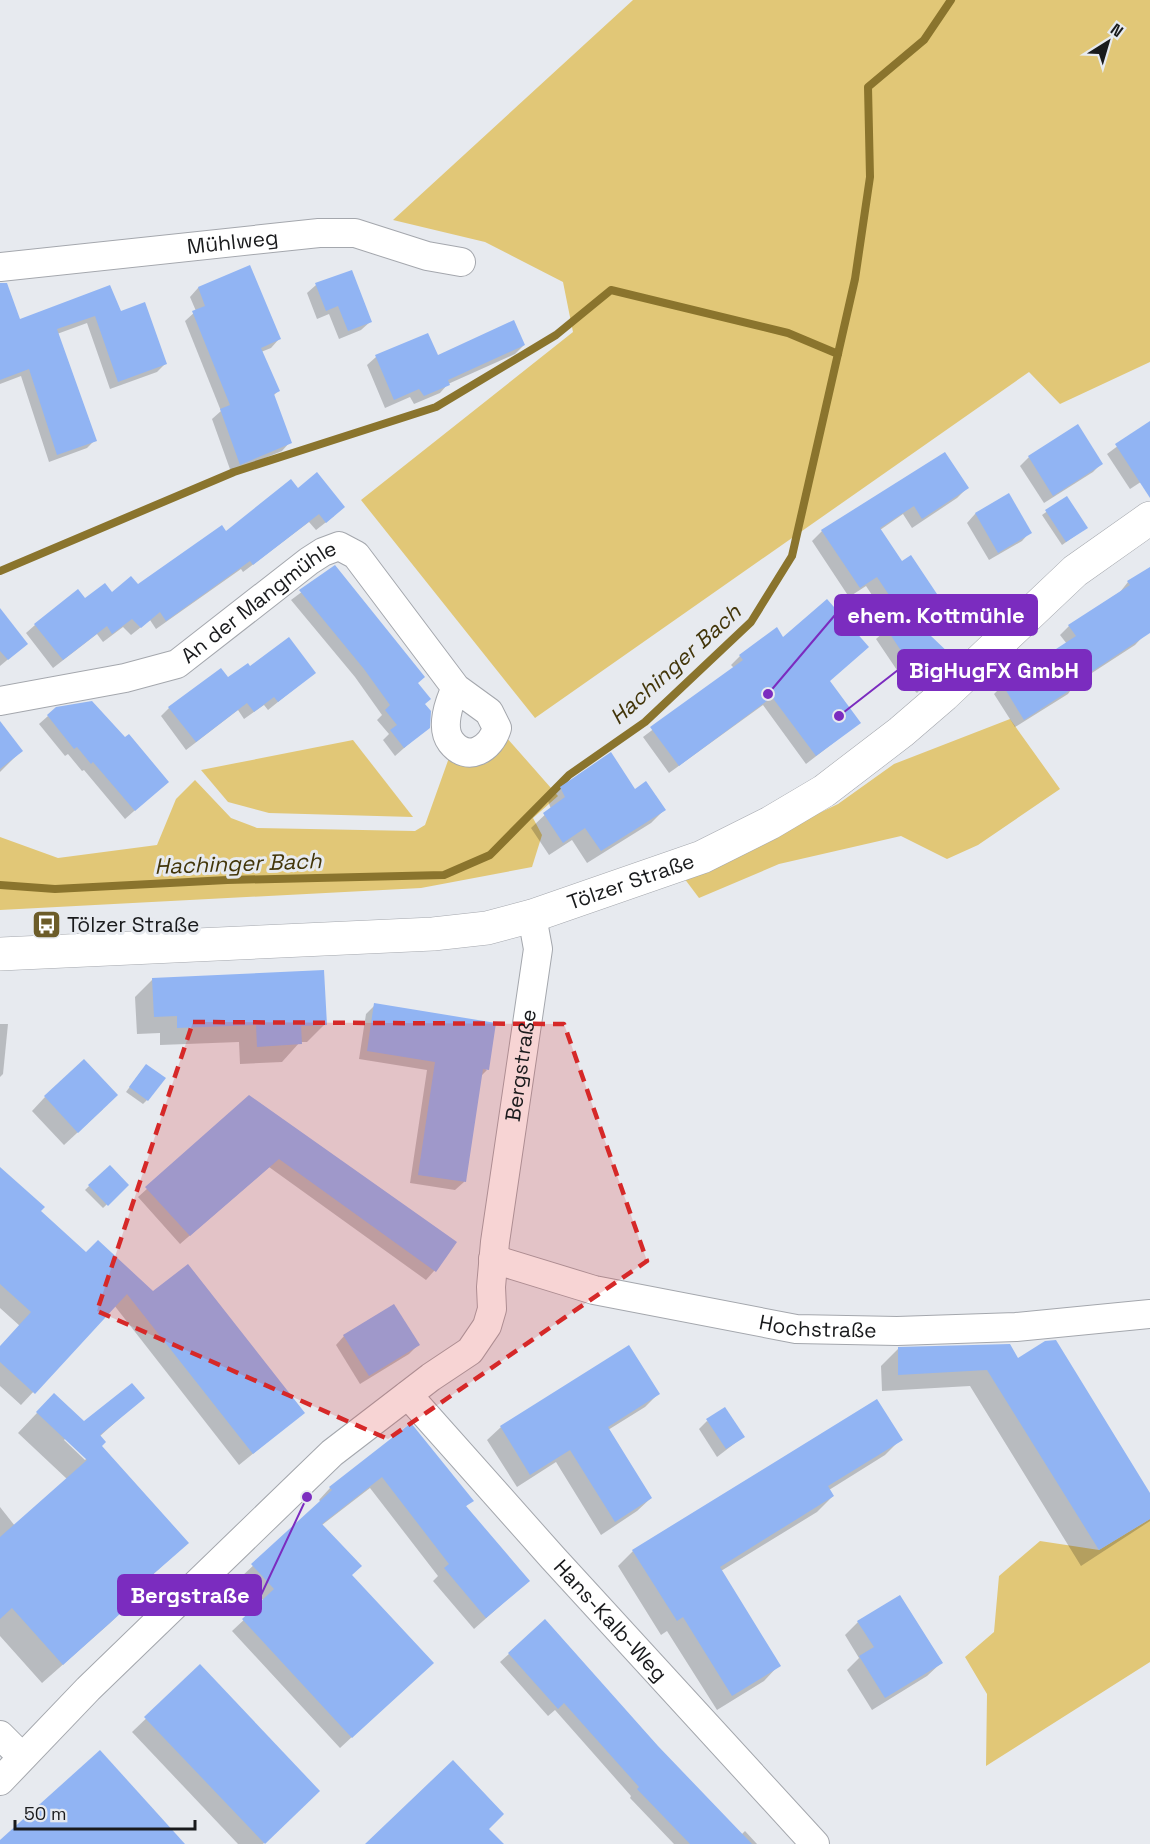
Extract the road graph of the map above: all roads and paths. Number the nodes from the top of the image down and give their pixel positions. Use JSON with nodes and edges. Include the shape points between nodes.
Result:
{"nodes":[{"id":1,"x":461,"y":262,"type":"dead end"},
{"id":2,"x":0,"y":267,"type":"edge"},
{"id":3,"x":1150,"y":518,"type":"edge"},
{"id":4,"x":456,"y":688,"type":"dead end"},
{"id":5,"x":0,"y":701,"type":"edge"},
{"id":6,"x":532,"y":916,"type":"junction"},
{"id":7,"x":0,"y":954,"type":"edge"},
{"id":8,"x":493,"y":1259,"type":"junction"},
{"id":9,"x":1150,"y":1314,"type":"edge"},
{"id":10,"x":408,"y":1395,"type":"junction"},
{"id":11,"x":0,"y":1735,"type":"edge"},
{"id":12,"x":22,"y":1757,"type":"junction"},
{"id":13,"x":0,"y":1781,"type":"edge"},
{"id":14,"x":815,"y":1844,"type":"edge"}],
"edges":[{"from":1,"to":2,"type":"street","name":"Mühlweg","via":[[427,256],[355,233],[319,233]]},
{"from":3,"to":6,"type":"main road","name":"Tölzer Straße","via":[[1075,571],[944,695],[824,791],[702,856]]},
{"from":4,"to":5,"type":"street","name":"An der Mangmühle","via":[[356,555],[339,546],[309,561],[177,664],[125,678]]},
{"from":6,"to":7,"type":"main road","name":"Tölzer Straße","via":[[487,928],[434,934]]},
{"from":6,"to":8,"type":"street","name":"Bergstraße","via":[[538,949]]},
{"from":8,"to":9,"type":"street","name":"Hochstraße","via":[[594,1290],[796,1329],[1016,1327]]},
{"from":8,"to":10,"type":"street","name":"Bergstraße","via":[[492,1309],[487,1326],[470,1351]]},
{"from":10,"to":12,"type":"street","name":"Bergstraße","via":[[332,1453],[276,1504]]},
{"from":10,"to":14,"type":"street","name":"Hans-Kalb-Weg"},
{"from":11,"to":12,"type":"street"},
{"from":12,"to":13,"type":"street","name":"Bergstraße"}]}
